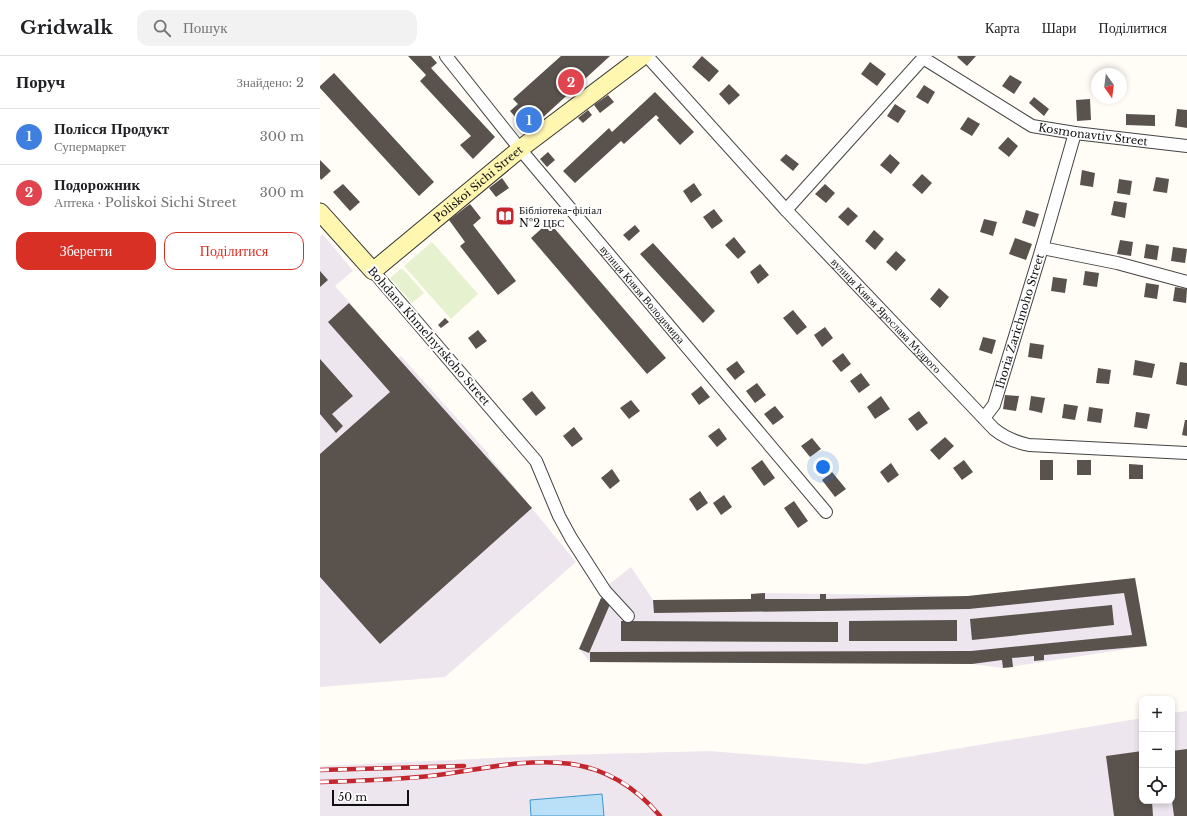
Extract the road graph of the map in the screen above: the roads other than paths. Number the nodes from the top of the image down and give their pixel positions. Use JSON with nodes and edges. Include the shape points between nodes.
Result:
{"nodes":[{"id":1,"x":446,"y":56,"type":"edge"},
{"id":2,"x":643,"y":56,"type":"edge"},
{"id":3,"x":647,"y":56,"type":"edge"},
{"id":4,"x":924,"y":57,"type":"edge"},
{"id":5,"x":1075,"y":134,"type":"junction"},
{"id":6,"x":1187,"y":146,"type":"edge"},
{"id":7,"x":520,"y":149,"type":"junction"},
{"id":8,"x":786,"y":210,"type":"junction"},
{"id":9,"x":320,"y":212,"type":"edge"},
{"id":10,"x":1042,"y":248,"type":"junction"},
{"id":11,"x":373,"y":271,"type":"junction"},
{"id":12,"x":1187,"y":282,"type":"edge"},
{"id":13,"x":984,"y":418,"type":"junction"},
{"id":14,"x":1187,"y":453,"type":"edge"},
{"id":15,"x":826,"y":512,"type":"dead end"},
{"id":16,"x":628,"y":616,"type":"dead end"}],
"edges":[{"from":1,"to":7,"type":"street","name":"вулиця Князя Володимира"},
{"from":2,"to":7,"type":"street","name":"Poliskoi Sichi Street"},
{"from":3,"to":8,"type":"street","name":"вулиця Князя Ярослава Мудрого"},
{"from":4,"to":5,"type":"street","name":"Kosmonavtiv Street","via":[[1032,126]]},
{"from":4,"to":8,"type":"street"},
{"from":5,"to":6,"type":"street","name":"Kosmonavtiv Street"},
{"from":5,"to":10,"type":"street"},
{"from":7,"to":11,"type":"street","name":"Poliskoi Sichi Street"},
{"from":7,"to":15,"type":"street","name":"вулиця Князя Володимира"},
{"from":8,"to":13,"type":"street","name":"вулиця Князя Ярослава Мудрого"},
{"from":9,"to":11,"type":"street","name":"Bohdana Khmelnytskoho Street"},
{"from":10,"to":12,"type":"street","name":"Ihoria Zarichnoho Street"},
{"from":10,"to":13,"type":"street","name":"Ihoria Zarichnoho Street","via":[[994,405]]},
{"from":11,"to":16,"type":"street","name":"Bohdana Khmelnytskoho Street","via":[[536,461],[571,538],[605,591]]},
{"from":13,"to":14,"type":"street","name":"вулиця Князя Ярослава Мудрого","via":[[1003,436],[1014,442],[1029,445]]}]}
